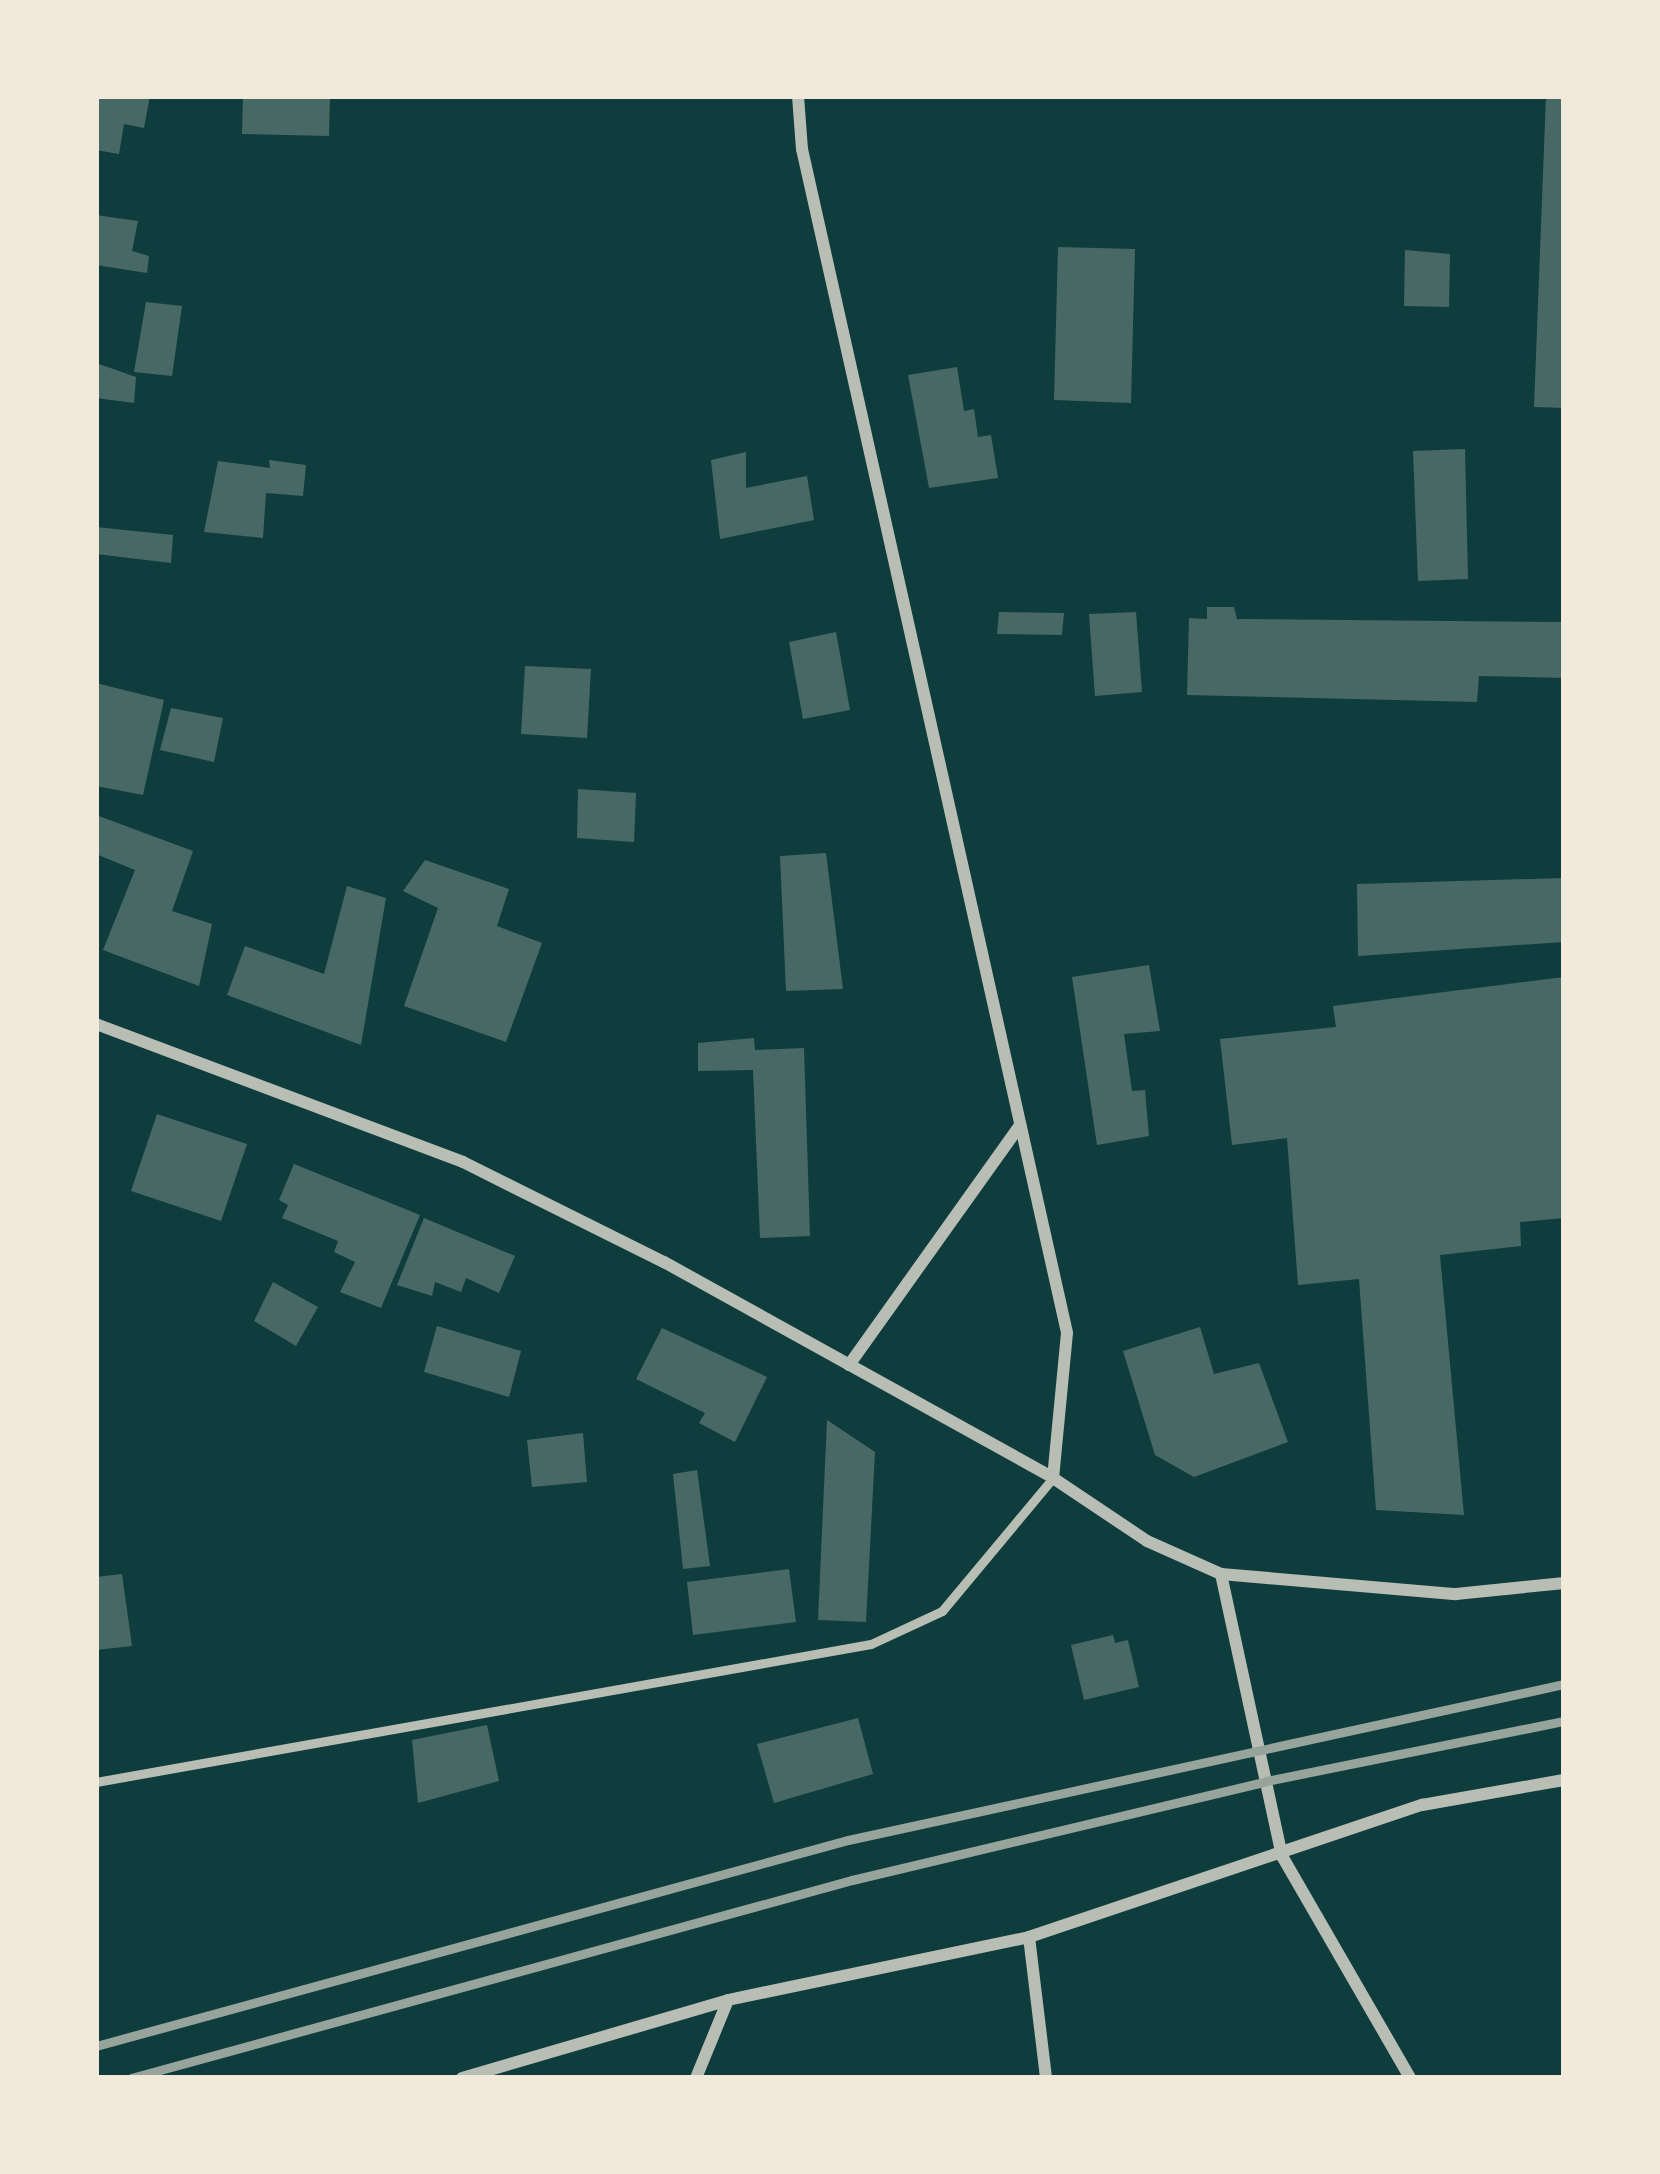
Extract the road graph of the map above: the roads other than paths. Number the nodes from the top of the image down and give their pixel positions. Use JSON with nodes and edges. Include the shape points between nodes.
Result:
{"nodes":[{"id":1,"x":798,"y":96,"type":"edge"},
{"id":2,"x":96,"y":1024,"type":"edge"},
{"id":3,"x":1020,"y":1125,"type":"junction"},
{"id":4,"x":849,"y":1365,"type":"junction"},
{"id":5,"x":1053,"y":1478,"type":"junction"},
{"id":6,"x":1221,"y":1574,"type":"junction"},
{"id":7,"x":1564,"y":1583,"type":"edge"},
{"id":8,"x":1564,"y":1780,"type":"edge"},
{"id":9,"x":96,"y":1782,"type":"edge"},
{"id":10,"x":1282,"y":1856,"type":"junction"},
{"id":11,"x":1029,"y":1936,"type":"junction"},
{"id":12,"x":728,"y":2000,"type":"junction"},
{"id":13,"x":462,"y":2078,"type":"edge"},
{"id":14,"x":696,"y":2078,"type":"edge"},
{"id":15,"x":1046,"y":2078,"type":"edge"},
{"id":16,"x":1410,"y":2078,"type":"edge"}],
"edges":[{"from":1,"to":3,"type":"street","via":[[802,149]]},
{"from":2,"to":4,"type":"street","via":[[463,1162]]},
{"from":3,"to":4,"type":"street"},
{"from":3,"to":5,"type":"street","via":[[1067,1333]]},
{"from":4,"to":5,"type":"street"},
{"from":5,"to":6,"type":"street","via":[[1147,1541]]},
{"from":5,"to":9,"type":"lane","via":[[942,1611],[871,1644]]},
{"from":6,"to":7,"type":"street","via":[[1456,1594]]},
{"from":6,"to":10,"type":"street"},
{"from":8,"to":10,"type":"street","via":[[1422,1805]]},
{"from":10,"to":11,"type":"street"},
{"from":10,"to":16,"type":"street"},
{"from":11,"to":12,"type":"street"},
{"from":11,"to":15,"type":"street"},
{"from":12,"to":13,"type":"street"},
{"from":12,"to":14,"type":"street"}]}
